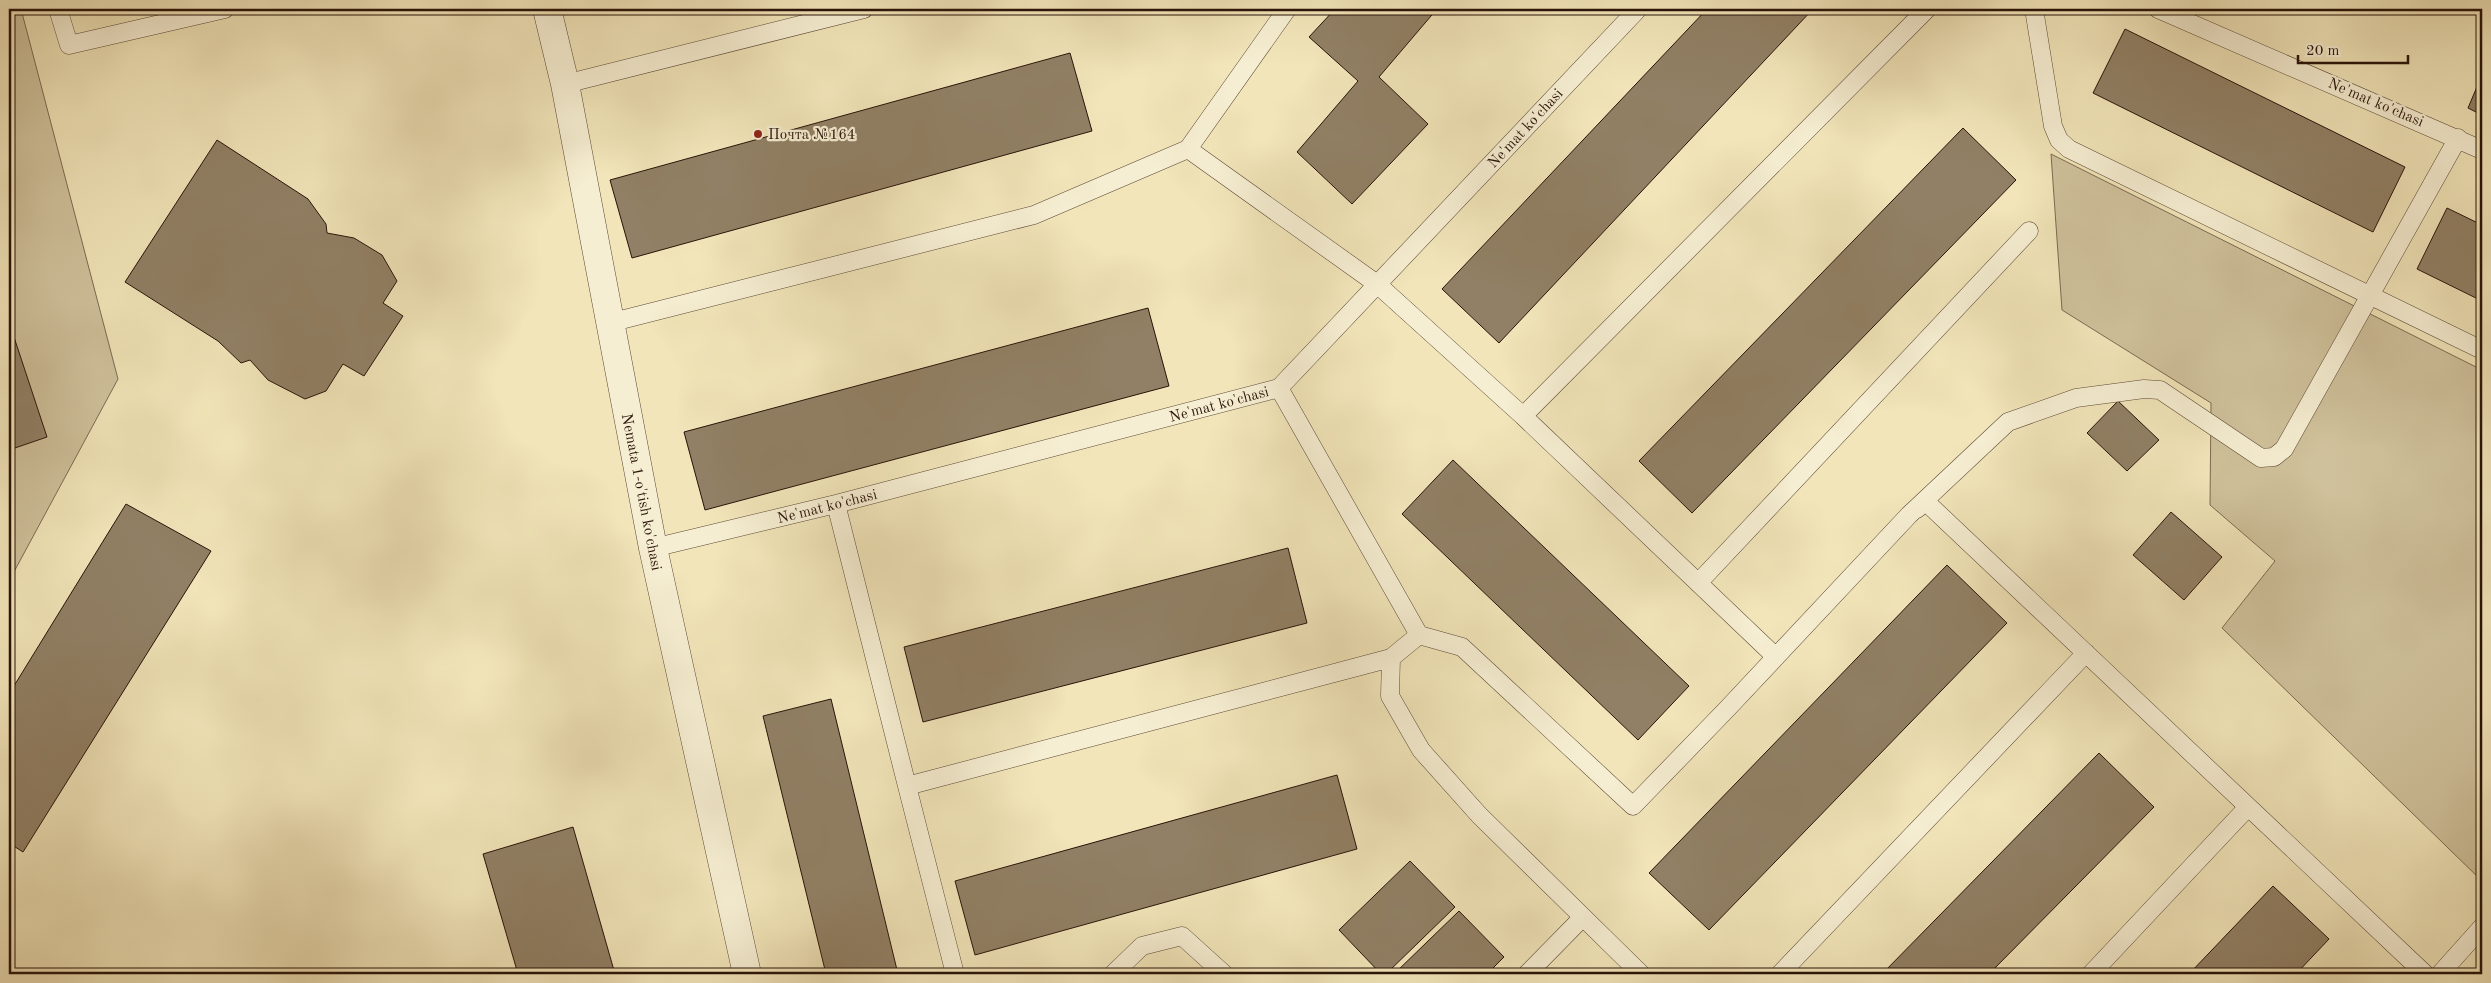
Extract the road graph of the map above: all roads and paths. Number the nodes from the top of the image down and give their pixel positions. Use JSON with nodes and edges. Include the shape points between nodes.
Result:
{"nodes":[{"id":1,"x":58,"y":9,"type":"edge"},
{"id":2,"x":225,"y":9,"type":"edge"},
{"id":3,"x":547,"y":9,"type":"edge"},
{"id":4,"x":864,"y":9,"type":"edge"},
{"id":5,"x":1287,"y":9,"type":"edge"},
{"id":6,"x":1638,"y":9,"type":"edge"},
{"id":7,"x":1927,"y":9,"type":"edge"},
{"id":8,"x":2034,"y":9,"type":"edge"},
{"id":9,"x":2158,"y":9,"type":"edge"},
{"id":10,"x":565,"y":84,"type":"junction"},
{"id":11,"x":2458,"y":138,"type":"junction"},
{"id":12,"x":1188,"y":149,"type":"junction"},
{"id":13,"x":2482,"y":150,"type":"edge"},
{"id":14,"x":2028,"y":231,"type":"dead end"},
{"id":15,"x":1377,"y":284,"type":"junction"},
{"id":16,"x":2371,"y":297,"type":"junction"},
{"id":17,"x":609,"y":323,"type":"junction"},
{"id":18,"x":2482,"y":350,"type":"edge"},
{"id":19,"x":1279,"y":388,"type":"junction"},
{"id":20,"x":1523,"y":416,"type":"junction"},
{"id":21,"x":836,"y":504,"type":"junction"},
{"id":22,"x":1908,"y":515,"type":"junction"},
{"id":23,"x":653,"y":548,"type":"junction"},
{"id":24,"x":1698,"y":583,"type":"junction"},
{"id":25,"x":1419,"y":635,"type":"junction"},
{"id":26,"x":2086,"y":653,"type":"junction"},
{"id":27,"x":1776,"y":657,"type":"junction"},
{"id":28,"x":1392,"y":658,"type":"junction"},
{"id":29,"x":908,"y":786,"type":"junction"},
{"id":30,"x":2248,"y":807,"type":"junction"},
{"id":31,"x":1583,"y":917,"type":"junction"},
{"id":32,"x":2482,"y":927,"type":"edge"},
{"id":33,"x":747,"y":974,"type":"edge"},
{"id":34,"x":955,"y":974,"type":"edge"},
{"id":35,"x":1113,"y":974,"type":"edge"},
{"id":36,"x":1224,"y":974,"type":"edge"},
{"id":37,"x":1527,"y":974,"type":"edge"},
{"id":38,"x":1640,"y":974,"type":"edge"},
{"id":39,"x":1780,"y":974,"type":"edge"},
{"id":40,"x":2091,"y":974,"type":"edge"},
{"id":41,"x":2425,"y":974,"type":"edge"},
{"id":42,"x":2440,"y":974,"type":"edge"}],
"edges":[{"from":1,"to":2,"type":"lane","via":[[70,45]]},
{"from":3,"to":10,"type":"street","name":"Nemata 1-o'tish ko'chasi"},
{"from":4,"to":10,"type":"lane"},
{"from":5,"to":12,"type":"lane"},
{"from":6,"to":15,"type":"lane","name":"Ne'mat ko'chasi"},
{"from":7,"to":20,"type":"lane"},
{"from":8,"to":16,"type":"lane","via":[[2053,126],[2059,140],[2069,149]]},
{"from":9,"to":11,"type":"lane","name":"Ne'mat ko'chasi"},
{"from":10,"to":17,"type":"street","name":"Nemata 1-o'tish ko'chasi"},
{"from":11,"to":13,"type":"lane","name":"Ne'mat ko'chasi"},
{"from":11,"to":16,"type":"lane"},
{"from":12,"to":15,"type":"lane"},
{"from":12,"to":17,"type":"lane","via":[[1034,215]]},
{"from":14,"to":24,"type":"lane"},
{"from":15,"to":19,"type":"lane","name":"Ne'mat ko'chasi"},
{"from":15,"to":20,"type":"lane"},
{"from":16,"to":18,"type":"lane"},
{"from":16,"to":22,"type":"lane","via":[[2284,449],[2274,457],[2261,458],[2160,390],[2144,389],[2076,398],[2008,422]]},
{"from":17,"to":23,"type":"street","name":"Nemata 1-o'tish ko'chasi"},
{"from":19,"to":21,"type":"lane","name":"Ne'mat ko'chasi"},
{"from":19,"to":25,"type":"lane"},
{"from":20,"to":24,"type":"lane"},
{"from":21,"to":23,"type":"lane","name":"Ne'mat ko'chasi"},
{"from":21,"to":29,"type":"lane"},
{"from":22,"to":26,"type":"lane","via":[[1925,501]]},
{"from":22,"to":27,"type":"lane"},
{"from":23,"to":33,"type":"street","name":"Nemata 1-o'tish ko'chasi"},
{"from":24,"to":27,"type":"lane"},
{"from":25,"to":27,"type":"lane","via":[[1462,647],[1632,806]]},
{"from":25,"to":28,"type":"lane"},
{"from":26,"to":30,"type":"lane"},
{"from":26,"to":39,"type":"lane"},
{"from":28,"to":29,"type":"lane"},
{"from":28,"to":31,"type":"lane","via":[[1390,696],[1421,750],[1479,815]]},
{"from":29,"to":34,"type":"lane"},
{"from":30,"to":40,"type":"lane"},
{"from":30,"to":41,"type":"lane"},
{"from":31,"to":37,"type":"lane"},
{"from":31,"to":38,"type":"lane"},
{"from":32,"to":42,"type":"lane"},
{"from":35,"to":36,"type":"lane","via":[[1142,946],[1182,936]]}]}
